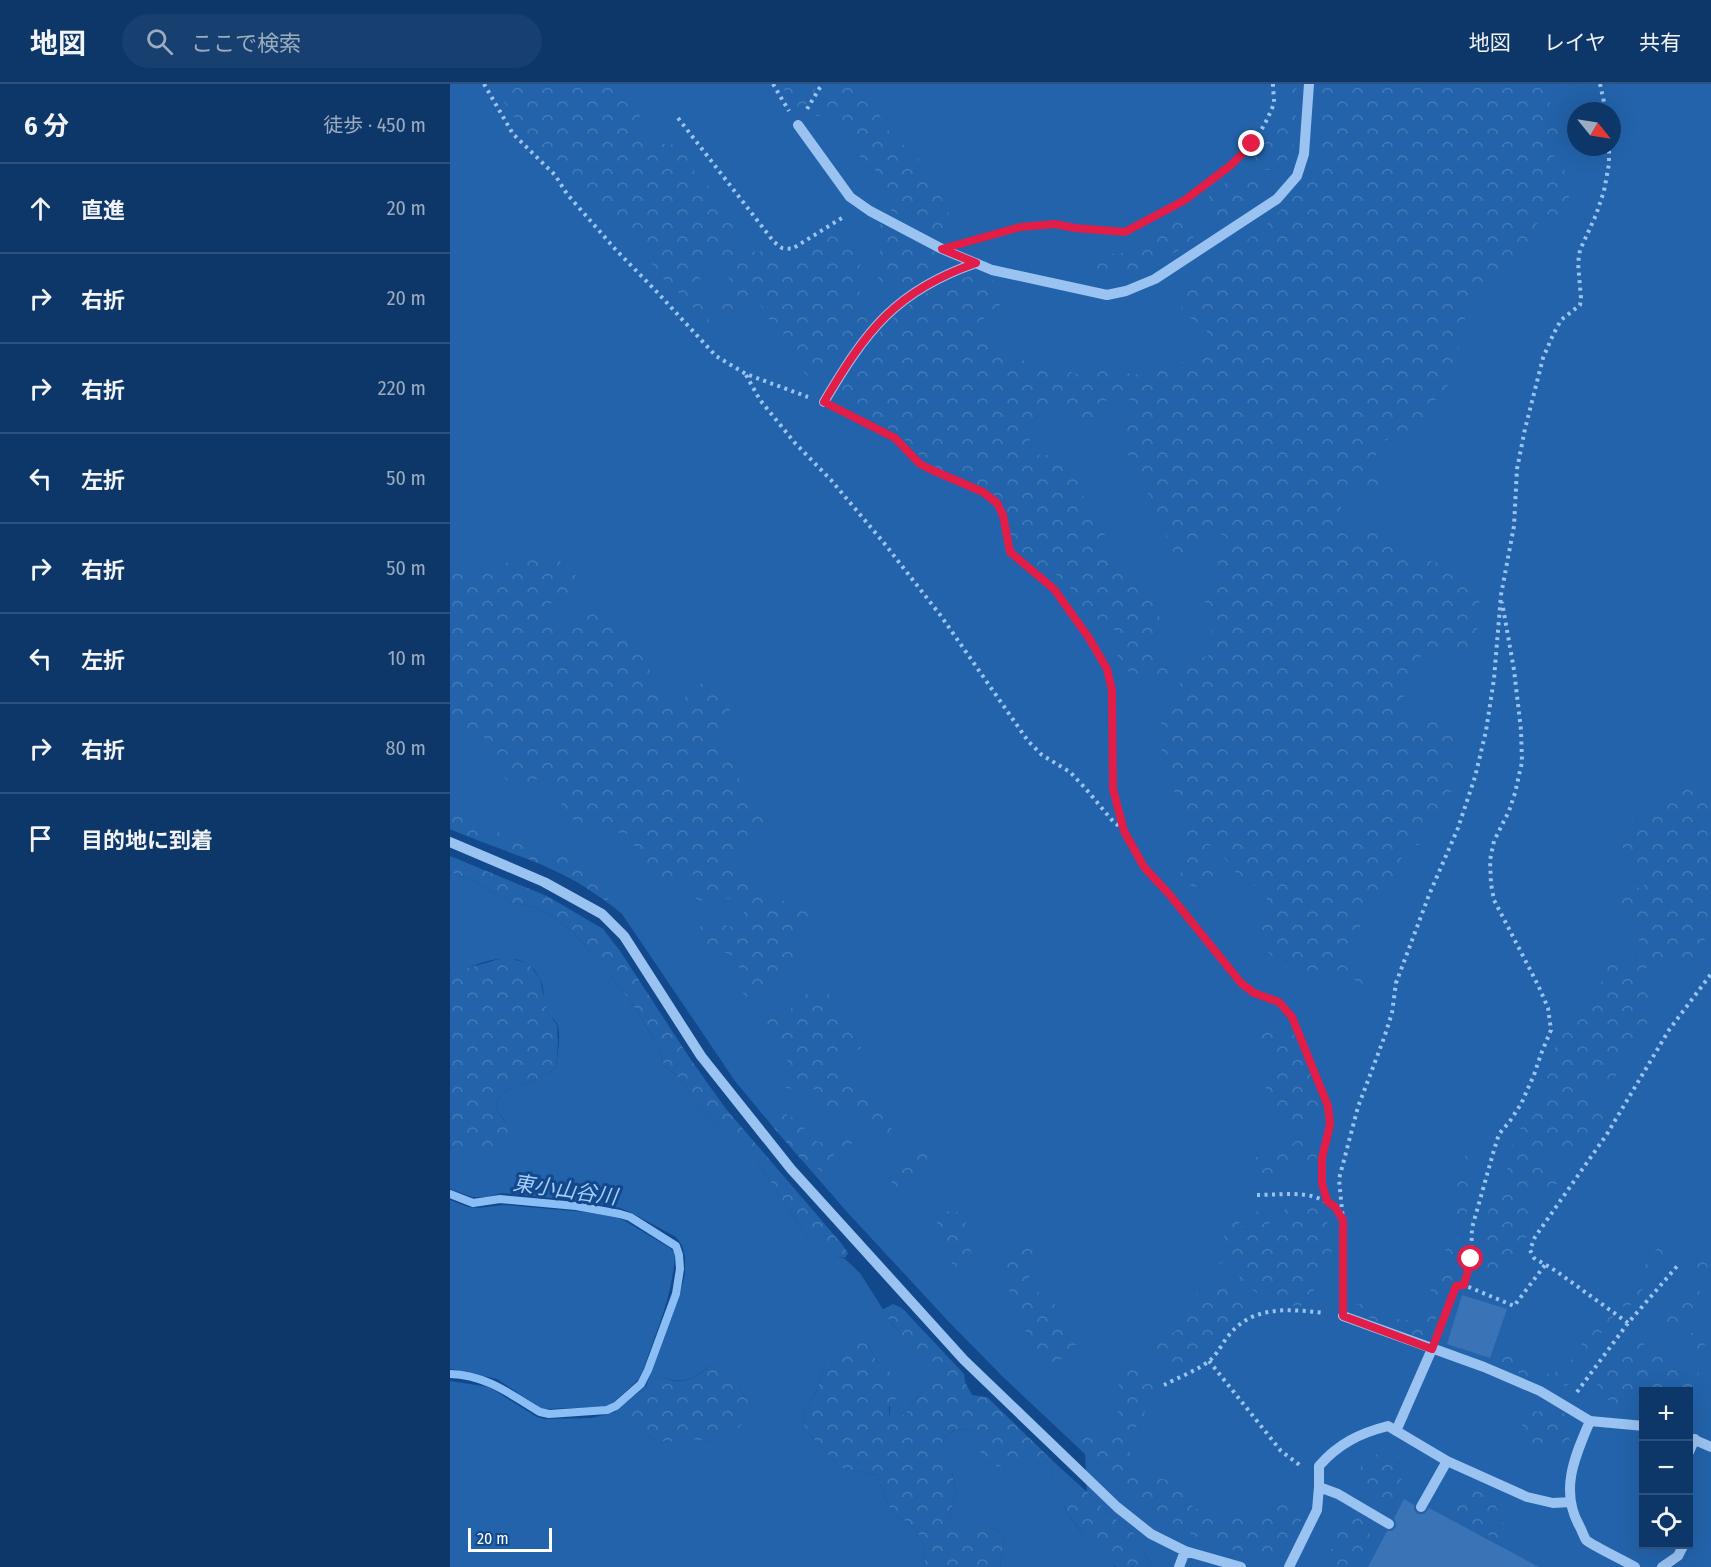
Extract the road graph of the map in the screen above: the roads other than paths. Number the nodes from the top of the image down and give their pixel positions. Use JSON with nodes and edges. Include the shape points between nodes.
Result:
{"nodes":[{"id":1,"x":1309,"y":84,"type":"edge"},
{"id":2,"x":798,"y":125,"type":"road end"},
{"id":3,"x":976,"y":263,"type":"junction"},
{"id":4,"x":824,"y":402,"type":"road end"},
{"id":5,"x":450,"y":842,"type":"edge"},
{"id":6,"x":1343,"y":1316,"type":"road end"},
{"id":7,"x":1432,"y":1349,"type":"junction"},
{"id":8,"x":1590,"y":1421,"type":"junction"},
{"id":9,"x":1639,"y":1426,"type":"edge"},
{"id":10,"x":1396,"y":1431,"type":"junction"},
{"id":11,"x":1693,"y":1438,"type":"edge"},
{"id":12,"x":1711,"y":1447,"type":"edge"},
{"id":13,"x":1447,"y":1461,"type":"junction"},
{"id":14,"x":1319,"y":1487,"type":"junction"},
{"id":15,"x":1571,"y":1502,"type":"junction"},
{"id":16,"x":1421,"y":1507,"type":"dead end"},
{"id":17,"x":1389,"y":1524,"type":"dead end"},
{"id":18,"x":1682,"y":1549,"type":"edge"},
{"id":19,"x":1185,"y":1551,"type":"junction"},
{"id":20,"x":1179,"y":1567,"type":"edge"},
{"id":21,"x":1241,"y":1567,"type":"edge"},
{"id":22,"x":1289,"y":1567,"type":"edge"},
{"id":23,"x":1635,"y":1567,"type":"edge"},
{"id":24,"x":1662,"y":1567,"type":"edge"}],
"edges":[{"from":1,"to":3,"type":"street","via":[[1304,153],[1297,176],[1277,199],[1155,279],[1107,295],[992,270]]},
{"from":2,"to":3,"type":"street","via":[[850,197],[942,249]]},
{"from":3,"to":4,"type":"street","via":[[951,272],[904,299],[865,338]]},
{"from":5,"to":19,"type":"street","via":[[544,882],[602,914],[624,936],[701,1056],[791,1169],[964,1360],[1117,1507],[1151,1534]]},
{"from":6,"to":7,"type":"street"},
{"from":7,"to":8,"type":"street","via":[[1540,1391]]},
{"from":7,"to":10,"type":"street"},
{"from":8,"to":9,"type":"street"},
{"from":8,"to":15,"type":"street","via":[[1570,1476]]},
{"from":10,"to":13,"type":"street"},
{"from":10,"to":14,"type":"street","via":[[1388,1426],[1371,1430],[1331,1452],[1319,1466]]},
{"from":11,"to":12,"type":"street"},
{"from":13,"to":15,"type":"street","via":[[1527,1497],[1553,1503]]},
{"from":13,"to":16,"type":"street"},
{"from":14,"to":17,"type":"street"},
{"from":14,"to":22,"type":"street","via":[[1317,1510]]},
{"from":15,"to":23,"type":"street","via":[[1575,1520],[1587,1540]]},
{"from":18,"to":24,"type":"street"},
{"from":19,"to":20,"type":"street"},
{"from":19,"to":21,"type":"street"}]}
